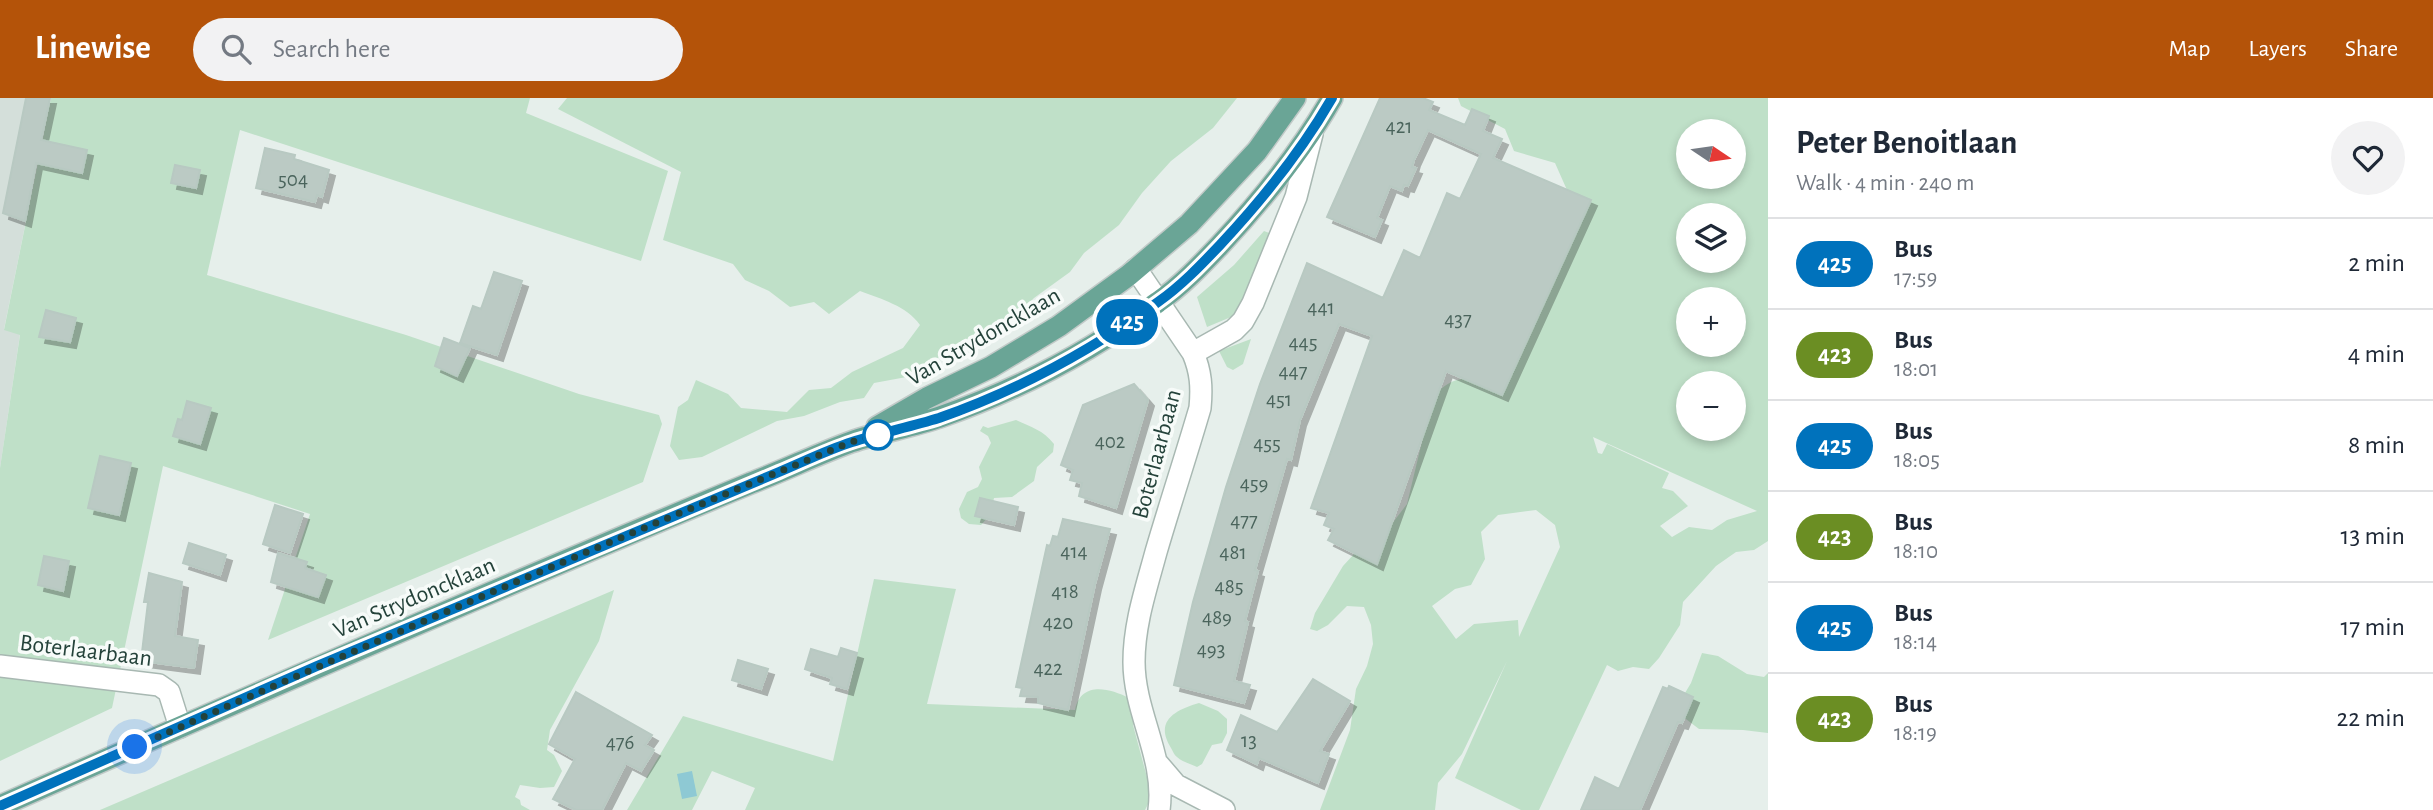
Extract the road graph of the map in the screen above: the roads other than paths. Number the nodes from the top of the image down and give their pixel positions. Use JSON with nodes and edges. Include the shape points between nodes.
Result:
{"nodes":[{"id":1,"x":1295,"y":98,"type":"edge"},
{"id":2,"x":1332,"y":98,"type":"edge"},
{"id":3,"x":1312,"y":134,"type":"junction"},
{"id":4,"x":1136,"y":269,"type":"junction"},
{"id":5,"x":1160,"y":301,"type":"junction"},
{"id":6,"x":1193,"y":352,"type":"junction"},
{"id":7,"x":851,"y":442,"type":"junction"},
{"id":8,"x":0,"y":666,"type":"edge"},
{"id":9,"x":180,"y":727,"type":"junction"},
{"id":10,"x":1158,"y":764,"type":"junction"},
{"id":11,"x":0,"y":806,"type":"edge"},
{"id":12,"x":1159,"y":810,"type":"edge"},
{"id":13,"x":1224,"y":810,"type":"edge"}],
"edges":[{"from":1,"to":4,"type":"main road","via":[[1257,151],[1189,224]]},
{"from":2,"to":3,"type":"main road"},
{"from":3,"to":5,"type":"main road","via":[[1251,212]]},
{"from":3,"to":6,"type":"street","via":[[1296,197],[1244,321]]},
{"from":4,"to":5,"type":"street","name":"Boterlaarbaan"},
{"from":4,"to":7,"type":"main road","name":"Van Strydoncklaan","via":[[1059,326]]},
{"from":5,"to":6,"type":"street","name":"Boterlaarbaan"},
{"from":5,"to":7,"type":"main road","name":"Van Strydoncklaan","via":[[1027,382],[939,418]]},
{"from":6,"to":10,"type":"street","name":"Boterlaarbaan","via":[[1202,387],[1200,408],[1142,601],[1135,639],[1138,691]]},
{"from":7,"to":9,"type":"main road","name":"Van Strydoncklaan"},
{"from":8,"to":9,"type":"street","name":"Boterlaarbaan","via":[[159,685],[169,692]]},
{"from":9,"to":11,"type":"main road","name":"Van Strydoncklaan"},
{"from":10,"to":12,"type":"street","name":"Boterlaarbaan"},
{"from":10,"to":13,"type":"street","via":[[1176,785]]}]}
